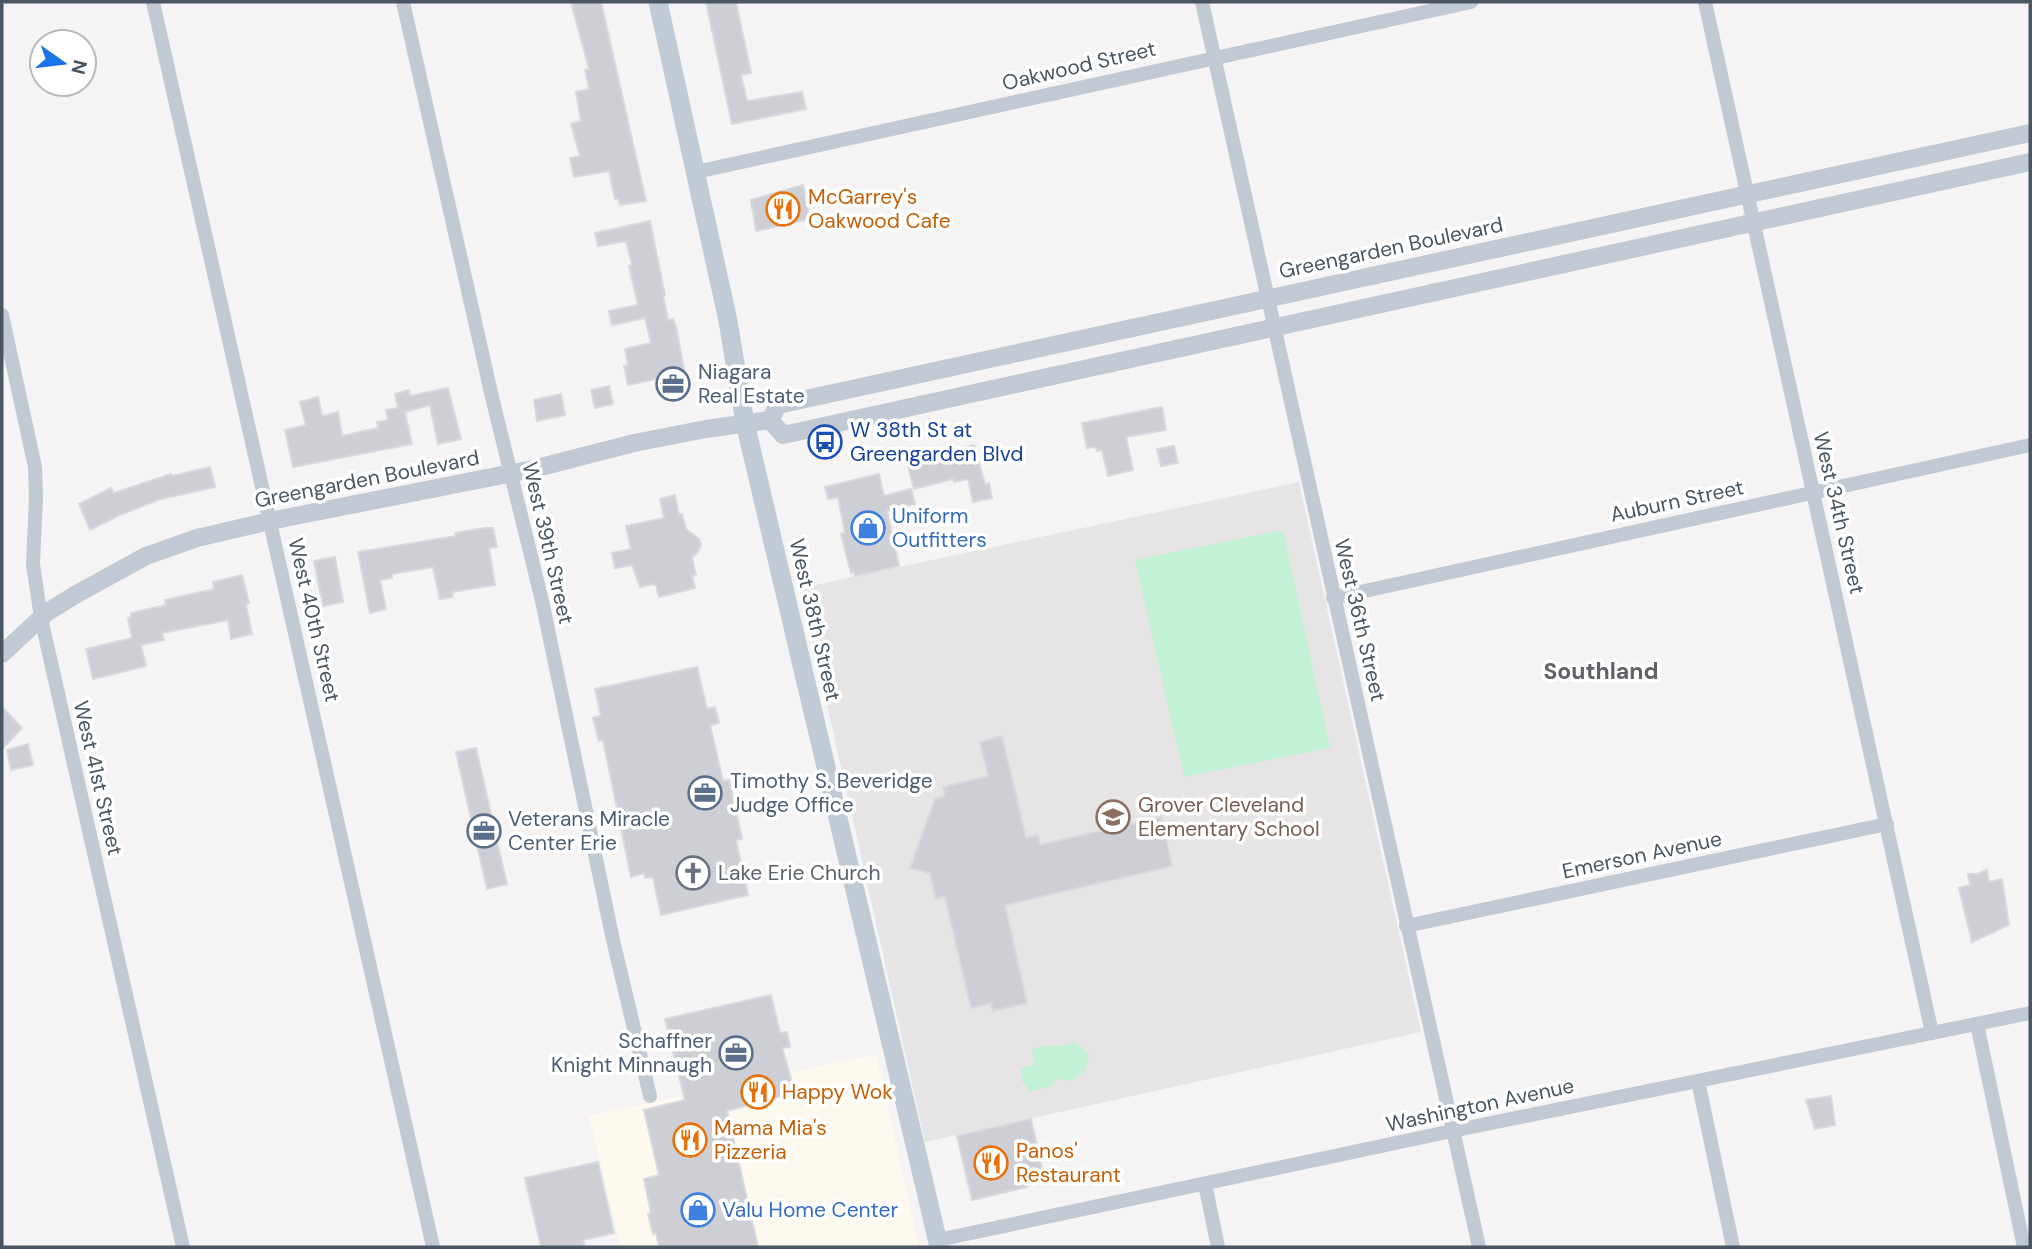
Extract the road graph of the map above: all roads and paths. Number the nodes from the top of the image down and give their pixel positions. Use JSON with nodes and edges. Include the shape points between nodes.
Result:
{"nodes":[{"id":1,"x":153,"y":2,"type":"edge"},
{"id":2,"x":403,"y":2,"type":"edge"},
{"id":3,"x":657,"y":2,"type":"edge"},
{"id":4,"x":1202,"y":2,"type":"edge"},
{"id":5,"x":1471,"y":2,"type":"edge"},
{"id":6,"x":1705,"y":2,"type":"edge"},
{"id":7,"x":1214,"y":57,"type":"junction"},
{"id":8,"x":2030,"y":132,"type":"edge"},
{"id":9,"x":2030,"y":162,"type":"edge"},
{"id":10,"x":696,"y":172,"type":"junction"},
{"id":11,"x":1748,"y":194,"type":"junction"},
{"id":12,"x":1754,"y":225,"type":"junction"},
{"id":13,"x":1267,"y":298,"type":"junction"},
{"id":14,"x":2,"y":314,"type":"edge"},
{"id":15,"x":1273,"y":327,"type":"junction"},
{"id":16,"x":770,"y":420,"type":"junction"},
{"id":17,"x":745,"y":423,"type":"junction"},
{"id":18,"x":2030,"y":445,"type":"edge"},
{"id":19,"x":510,"y":474,"type":"junction"},
{"id":20,"x":1813,"y":492,"type":"junction"},
{"id":21,"x":270,"y":521,"type":"junction"},
{"id":22,"x":1333,"y":598,"type":"junction"},
{"id":23,"x":41,"y":618,"type":"junction"},
{"id":24,"x":2,"y":654,"type":"edge"},
{"id":25,"x":1887,"y":824,"type":"junction"},
{"id":26,"x":1406,"y":926,"type":"junction"},
{"id":27,"x":2030,"y":1013,"type":"edge"},
{"id":28,"x":1977,"y":1024,"type":"junction"},
{"id":29,"x":1932,"y":1033,"type":"junction"},
{"id":30,"x":1698,"y":1082,"type":"junction"},
{"id":31,"x":650,"y":1096,"type":"dead end"},
{"id":32,"x":1452,"y":1131,"type":"junction"},
{"id":33,"x":1205,"y":1184,"type":"junction"},
{"id":34,"x":939,"y":1244,"type":"edge"},
{"id":35,"x":183,"y":1247,"type":"edge"},
{"id":36,"x":433,"y":1247,"type":"edge"},
{"id":37,"x":1218,"y":1247,"type":"edge"},
{"id":38,"x":1479,"y":1247,"type":"edge"},
{"id":39,"x":1733,"y":1247,"type":"edge"},
{"id":40,"x":2024,"y":1247,"type":"edge"}],
"edges":[{"from":1,"to":21,"type":"street","name":"West 40th Street"},
{"from":2,"to":19,"type":"street","name":"West 39th Street"},
{"from":3,"to":10,"type":"main road","name":"West 38th Street"},
{"from":4,"to":7,"type":"street","name":"West 36th Street"},
{"from":5,"to":7,"type":"street","name":"Oakwood Street"},
{"from":6,"to":11,"type":"street","name":"West 34th Street"},
{"from":7,"to":10,"type":"street","name":"Oakwood Street"},
{"from":7,"to":13,"type":"street","name":"West 36th Street"},
{"from":8,"to":11,"type":"street","name":"Greengarden Boulevard"},
{"from":9,"to":12,"type":"street","name":"Greengarden Boulevard"},
{"from":10,"to":17,"type":"main road","name":"West 38th Street"},
{"from":11,"to":12,"type":"street","name":"West 34th Street"},
{"from":11,"to":13,"type":"street","name":"Greengarden Boulevard"},
{"from":12,"to":15,"type":"street","name":"Greengarden Boulevard"},
{"from":12,"to":20,"type":"street","name":"West 34th Street"},
{"from":13,"to":15,"type":"street","name":"West 36th Street"},
{"from":13,"to":16,"type":"street","name":"Greengarden Boulevard","via":[[778,405]]},
{"from":14,"to":23,"type":"street","name":"West 41st Street","via":[[35,467],[33,564]]},
{"from":15,"to":16,"type":"street","name":"Greengarden Boulevard","via":[[783,435]]},
{"from":15,"to":22,"type":"street","name":"West 36th Street"},
{"from":16,"to":17,"type":"street","name":"Greengarden Boulevard"},
{"from":17,"to":19,"type":"street","name":"Greengarden Boulevard","via":[[634,443]]},
{"from":17,"to":34,"type":"main road","name":"West 38th Street"},
{"from":18,"to":20,"type":"street","name":"Auburn Street"},
{"from":19,"to":21,"type":"street","name":"Greengarden Boulevard"},
{"from":19,"to":31,"type":"street","name":"West 39th Street"},
{"from":20,"to":22,"type":"street","name":"Auburn Street"},
{"from":20,"to":25,"type":"street","name":"West 34th Street"},
{"from":21,"to":23,"type":"street","name":"Greengarden Boulevard","via":[[146,556]]},
{"from":21,"to":36,"type":"street","name":"West 40th Street"},
{"from":22,"to":26,"type":"street","name":"West 36th Street"},
{"from":23,"to":24,"type":"street","name":"Greengarden Boulevard"},
{"from":23,"to":35,"type":"street","name":"West 41st Street"},
{"from":25,"to":26,"type":"street","name":"Emerson Avenue"},
{"from":25,"to":29,"type":"street","name":"West 34th Street"},
{"from":26,"to":32,"type":"street","name":"West 36th Street"},
{"from":27,"to":28,"type":"street","name":"Washington Avenue"},
{"from":28,"to":29,"type":"street","name":"Washington Avenue"},
{"from":28,"to":40,"type":"street"},
{"from":29,"to":30,"type":"street","name":"Washington Avenue"},
{"from":30,"to":32,"type":"street","name":"Washington Avenue"},
{"from":30,"to":39,"type":"street"},
{"from":32,"to":33,"type":"street","name":"Washington Avenue"},
{"from":32,"to":38,"type":"street","name":"West 36th Street"},
{"from":33,"to":34,"type":"street","name":"Washington Avenue"},
{"from":33,"to":37,"type":"street"}]}
